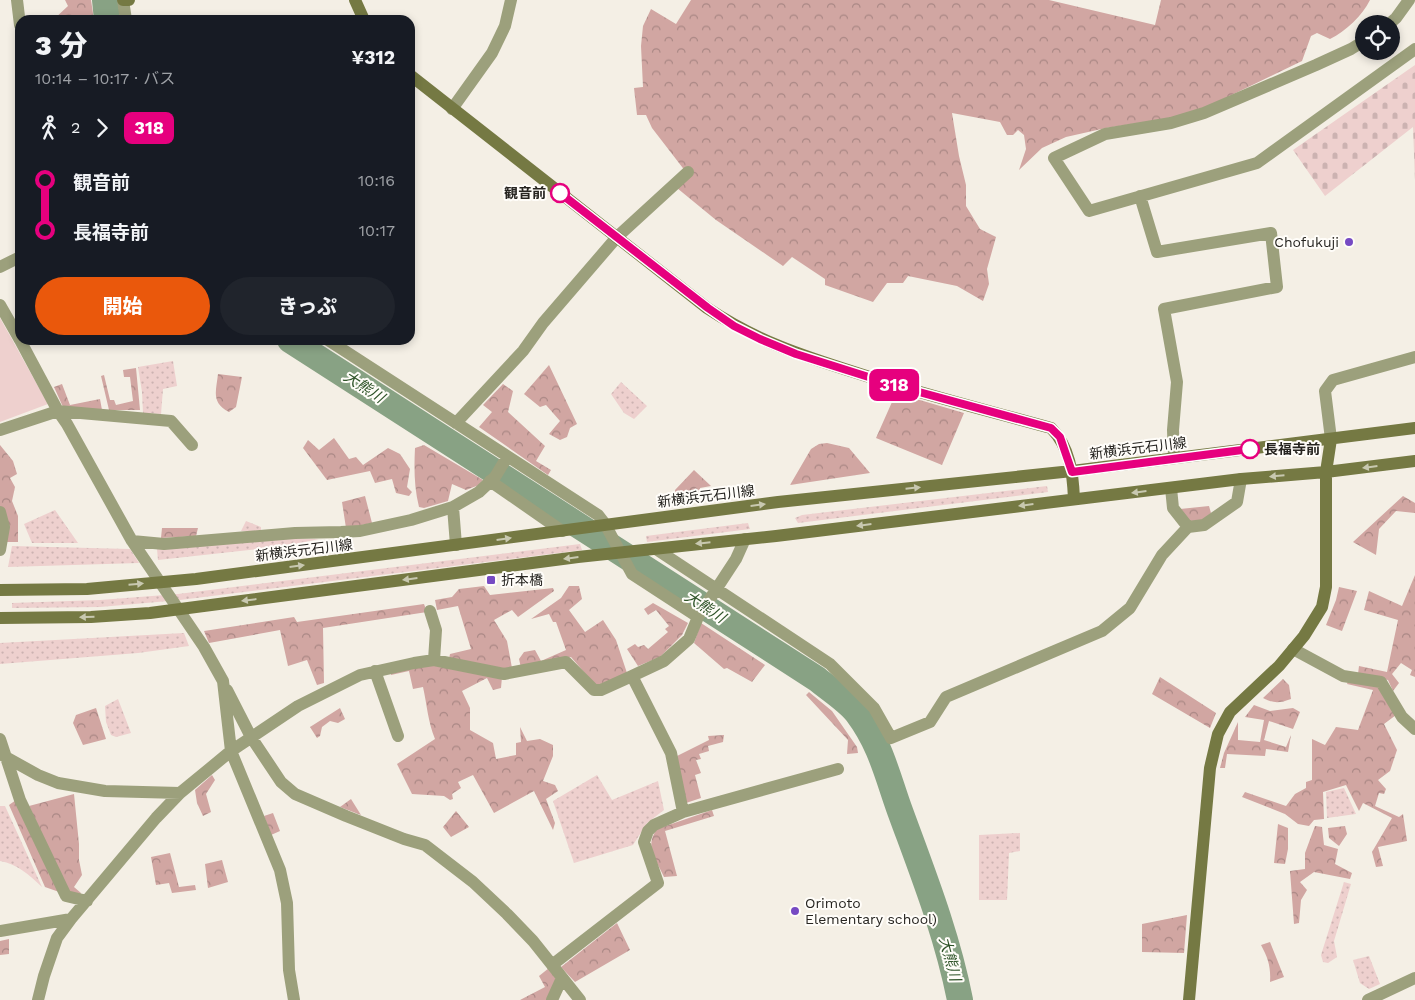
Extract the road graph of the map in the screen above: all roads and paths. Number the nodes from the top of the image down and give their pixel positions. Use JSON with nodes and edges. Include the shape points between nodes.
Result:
{"nodes":[{"id":1,"x":17,"y":0,"type":"edge"},
{"id":2,"x":125,"y":0,"type":"edge"},
{"id":3,"x":355,"y":0,"type":"edge"},
{"id":4,"x":511,"y":0,"type":"edge"},
{"id":5,"x":1409,"y":0,"type":"edge"},
{"id":6,"x":19,"y":15,"type":"edge"},
{"id":7,"x":126,"y":15,"type":"edge"},
{"id":8,"x":362,"y":15,"type":"edge"},
{"id":9,"x":1398,"y":15,"type":"edge"},
{"id":10,"x":1355,"y":47,"type":"edge"},
{"id":11,"x":1415,"y":49,"type":"edge"},
{"id":12,"x":415,"y":79,"type":"edge"},
{"id":13,"x":452,"y":108,"type":"junction"},
{"id":14,"x":688,"y":172,"type":"dead end"},
{"id":15,"x":1140,"y":196,"type":"junction"},
{"id":16,"x":617,"y":237,"type":"junction"},
{"id":17,"x":15,"y":260,"type":"edge"},
{"id":18,"x":0,"y":267,"type":"edge"},
{"id":19,"x":0,"y":305,"type":"edge"},
{"id":20,"x":15,"y":331,"type":"edge"},
{"id":21,"x":23,"y":345,"type":"edge"},
{"id":22,"x":336,"y":345,"type":"edge"},
{"id":23,"x":1415,"y":356,"type":"edge"},
{"id":24,"x":58,"y":411,"type":"junction"},
{"id":25,"x":456,"y":423,"type":"junction"},
{"id":26,"x":1415,"y":428,"type":"edge"},
{"id":27,"x":0,"y":430,"type":"edge"},
{"id":28,"x":1331,"y":439,"type":"junction"},
{"id":29,"x":192,"y":445,"type":"dead end"},
{"id":30,"x":1174,"y":458,"type":"junction"},
{"id":31,"x":506,"y":459,"type":"junction"},
{"id":32,"x":1415,"y":461,"type":"edge"},
{"id":33,"x":1072,"y":472,"type":"junction"},
{"id":34,"x":1326,"y":472,"type":"junction"},
{"id":35,"x":493,"y":479,"type":"junction"},
{"id":36,"x":1241,"y":479,"type":"junction"},
{"id":37,"x":1171,"y":488,"type":"junction"},
{"id":38,"x":1074,"y":499,"type":"junction"},
{"id":39,"x":453,"y":507,"type":"junction"},
{"id":40,"x":0,"y":512,"type":"edge"},
{"id":41,"x":606,"y":524,"type":"junction"},
{"id":42,"x":1188,"y":527,"type":"junction"},
{"id":43,"x":562,"y":531,"type":"junction"},
{"id":44,"x":745,"y":539,"type":"junction"},
{"id":45,"x":132,"y":541,"type":"junction"},
{"id":46,"x":456,"y":545,"type":"junction"},
{"id":47,"x":656,"y":549,"type":"junction"},
{"id":48,"x":0,"y":550,"type":"edge"},
{"id":49,"x":620,"y":553,"type":"junction"},
{"id":50,"x":716,"y":589,"type":"junction"},
{"id":51,"x":0,"y":590,"type":"edge"},
{"id":52,"x":430,"y":611,"type":"dead end"},
{"id":53,"x":0,"y":618,"type":"edge"},
{"id":54,"x":698,"y":618,"type":"junction"},
{"id":55,"x":1293,"y":649,"type":"junction"},
{"id":56,"x":434,"y":660,"type":"junction"},
{"id":57,"x":375,"y":671,"type":"junction"},
{"id":58,"x":632,"y":676,"type":"junction"},
{"id":59,"x":223,"y":681,"type":"junction"},
{"id":60,"x":1415,"y":729,"type":"edge"},
{"id":61,"x":398,"y":736,"type":"dead end"},
{"id":62,"x":251,"y":737,"type":"junction"},
{"id":63,"x":0,"y":739,"type":"edge"},
{"id":64,"x":231,"y":751,"type":"junction"},
{"id":65,"x":3,"y":754,"type":"edge"},
{"id":66,"x":838,"y":769,"type":"dead end"},
{"id":67,"x":180,"y":793,"type":"junction"},
{"id":68,"x":683,"y":812,"type":"junction"},
{"id":69,"x":86,"y":901,"type":"junction"},
{"id":70,"x":71,"y":919,"type":"junction"},
{"id":71,"x":0,"y":932,"type":"edge"},
{"id":72,"x":552,"y":964,"type":"junction"},
{"id":73,"x":562,"y":978,"type":"junction"},
{"id":74,"x":1415,"y":978,"type":"edge"},
{"id":75,"x":38,"y":1000,"type":"edge"},
{"id":76,"x":294,"y":1000,"type":"edge"},
{"id":77,"x":552,"y":1000,"type":"edge"},
{"id":78,"x":580,"y":1000,"type":"edge"},
{"id":79,"x":1189,"y":1000,"type":"edge"},
{"id":80,"x":1368,"y":1000,"type":"edge"}],
"edges":[{"from":1,"to":6,"type":"street"},
{"from":2,"to":7,"type":"street"},
{"from":3,"to":8,"type":"street"},
{"from":4,"to":13,"type":"street","via":[[505,26],[492,53]]},
{"from":5,"to":9,"type":"street"},
{"from":10,"to":15,"type":"street","via":[[1204,113],[1171,123],[1105,134],[1054,158],[1090,211]]},
{"from":11,"to":15,"type":"street","via":[[1257,163]]},
{"from":12,"to":13,"type":"street"},
{"from":13,"to":16,"type":"street"},
{"from":14,"to":16,"type":"street"},
{"from":15,"to":30,"type":"street","via":[[1157,252],[1271,233],[1277,287],[1164,309],[1177,382]]},
{"from":16,"to":25,"type":"street","via":[[523,351]]},
{"from":16,"to":33,"type":"street","via":[[708,308],[760,339],[796,354],[897,386],[1051,428],[1060,437]]},
{"from":17,"to":18,"type":"street"},
{"from":19,"to":20,"type":"street"},
{"from":21,"to":24,"type":"street"},
{"from":22,"to":25,"type":"street"},
{"from":23,"to":28,"type":"street","via":[[1333,380],[1325,391]]},
{"from":24,"to":27,"type":"street"},
{"from":24,"to":29,"type":"street","via":[[171,421]]},
{"from":24,"to":45,"type":"street"},
{"from":25,"to":31,"type":"street"},
{"from":26,"to":28,"type":"street","name":"新横浜元石川線"},
{"from":28,"to":30,"type":"street","name":"新横浜元石川線"},
{"from":28,"to":34,"type":"street"},
{"from":30,"to":33,"type":"street","name":"新横浜元石川線"},
{"from":31,"to":35,"type":"street"},
{"from":31,"to":41,"type":"street","via":[[598,515]]},
{"from":32,"to":34,"type":"street","one_way":true},
{"from":33,"to":38,"type":"street"},
{"from":41,"to":33,"type":"street","name":"新横浜元石川線","one_way":true,"via":[[778,502]]},
{"from":34,"to":36,"type":"street","one_way":true},
{"from":34,"to":55,"type":"street","via":[[1326,587],[1322,607]]},
{"from":35,"to":39,"type":"street","via":[[479,492]]},
{"from":35,"to":43,"type":"street"},
{"from":36,"to":37,"type":"street"},
{"from":36,"to":42,"type":"street","via":[[1238,502],[1204,525]]},
{"from":37,"to":38,"type":"street","one_way":true},
{"from":37,"to":42,"type":"street","via":[[1173,508]]},
{"from":38,"to":44,"type":"street","one_way":true},
{"from":39,"to":45,"type":"street","via":[[360,531],[164,544]]},
{"from":39,"to":46,"type":"street"},
{"from":40,"to":48,"type":"street","via":[[4,527]]},
{"from":41,"to":43,"type":"street","name":"新横浜元石川線"},
{"from":41,"to":49,"type":"street"},
{"from":42,"to":50,"type":"street","via":[[1162,555],[1130,608],[1102,631],[946,697],[930,722],[891,738],[874,708],[830,664]]},
{"from":46,"to":43,"type":"street","name":"新横浜元石川線","one_way":true},
{"from":44,"to":47,"type":"street","one_way":true},
{"from":44,"to":50,"type":"street"},
{"from":45,"to":59,"type":"street","via":[[204,647]]},
{"from":51,"to":46,"type":"street","name":"新横浜元石川線","one_way":true,"via":[[87,589],[186,580]]},
{"from":47,"to":49,"type":"street"},
{"from":47,"to":50,"type":"street"},
{"from":49,"to":53,"type":"street","one_way":true,"via":[[150,613]]},
{"from":49,"to":54,"type":"street","via":[[632,574]]},
{"from":50,"to":54,"type":"street"},
{"from":52,"to":56,"type":"street","via":[[436,630]]},
{"from":54,"to":58,"type":"street","via":[[689,639],[664,661]]},
{"from":55,"to":60,"type":"street","via":[[1343,676],[1380,682],[1402,718]]},
{"from":55,"to":79,"type":"street","via":[[1230,712],[1218,734],[1210,768]]},
{"from":56,"to":57,"type":"street"},
{"from":56,"to":58,"type":"street","via":[[504,674],[566,662],[594,690]]},
{"from":57,"to":61,"type":"street"},
{"from":57,"to":62,"type":"street","via":[[360,675],[298,706]]},
{"from":58,"to":68,"type":"street","via":[[671,753]]},
{"from":59,"to":62,"type":"street"},
{"from":59,"to":64,"type":"street"},
{"from":62,"to":64,"type":"street"},
{"from":62,"to":72,"type":"street","via":[[281,782],[295,794],[362,823],[425,845],[508,914]]},
{"from":63,"to":65,"type":"street"},
{"from":64,"to":67,"type":"street"},
{"from":64,"to":76,"type":"street","via":[[280,870],[287,903],[289,970]]},
{"from":65,"to":67,"type":"street","via":[[58,783],[105,791]]},
{"from":65,"to":69,"type":"street","via":[[20,800],[66,896]]},
{"from":66,"to":68,"type":"street"},
{"from":67,"to":69,"type":"street"},
{"from":68,"to":72,"type":"street","via":[[654,826],[646,835],[644,846],[658,883]]},
{"from":69,"to":70,"type":"street"},
{"from":70,"to":71,"type":"street"},
{"from":70,"to":75,"type":"street","via":[[57,938]]},
{"from":72,"to":73,"type":"street"},
{"from":73,"to":77,"type":"street"},
{"from":73,"to":78,"type":"street"},
{"from":74,"to":80,"type":"street"}]}
